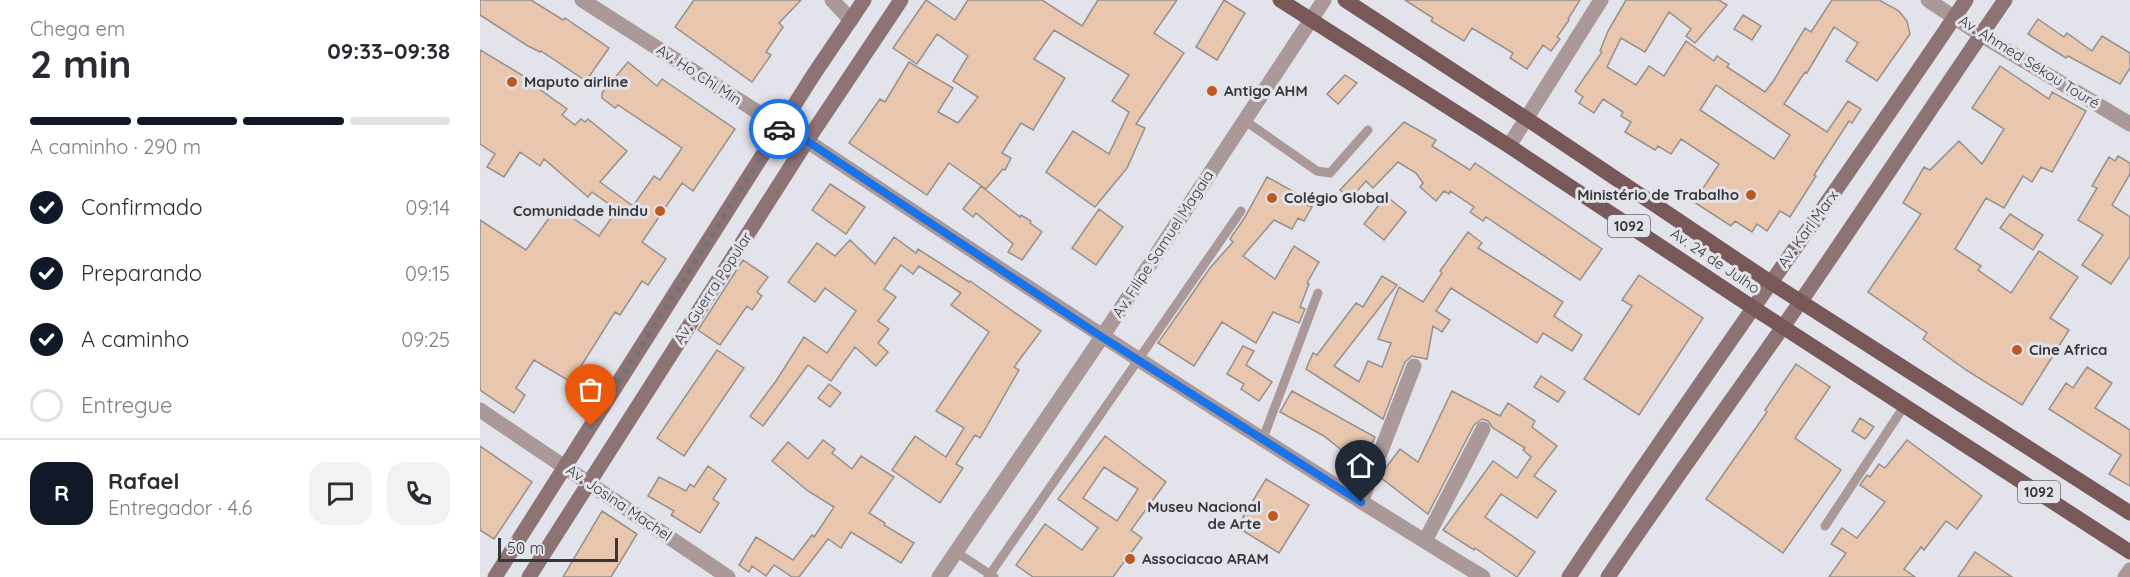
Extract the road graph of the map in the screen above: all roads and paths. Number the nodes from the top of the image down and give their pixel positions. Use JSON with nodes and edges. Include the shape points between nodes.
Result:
{"nodes":[{"id":1,"x":582,"y":0,"type":"edge"},
{"id":2,"x":832,"y":0,"type":"edge"},
{"id":3,"x":864,"y":0,"type":"edge"},
{"id":4,"x":901,"y":0,"type":"edge"},
{"id":5,"x":1280,"y":0,"type":"edge"},
{"id":6,"x":1324,"y":0,"type":"edge"},
{"id":7,"x":1345,"y":0,"type":"edge"},
{"id":8,"x":1600,"y":0,"type":"edge"},
{"id":9,"x":1928,"y":0,"type":"edge"},
{"id":10,"x":1966,"y":0,"type":"edge"},
{"id":11,"x":2005,"y":0,"type":"edge"},
{"id":12,"x":1955,"y":17,"type":"junction"},
{"id":13,"x":851,"y":20,"type":"junction"},
{"id":14,"x":1310,"y":20,"type":"junction"},
{"id":15,"x":1981,"y":35,"type":"junction"},
{"id":16,"x":1527,"y":118,"type":"junction"},
{"id":17,"x":1244,"y":120,"type":"junction"},
{"id":18,"x":2130,"y":124,"type":"edge"},
{"id":19,"x":781,"y":127,"type":"junction"},
{"id":20,"x":1368,"y":130,"type":"dead end"},
{"id":21,"x":807,"y":141,"type":"junction"},
{"id":22,"x":1509,"y":146,"type":"junction"},
{"id":23,"x":1241,"y":211,"type":"dead end"},
{"id":24,"x":1770,"y":282,"type":"junction"},
{"id":25,"x":1318,"y":293,"type":"dead end"},
{"id":26,"x":1800,"y":301,"type":"junction"},
{"id":27,"x":1752,"y":307,"type":"junction"},
{"id":28,"x":1783,"y":327,"type":"junction"},
{"id":29,"x":1102,"y":337,"type":"junction"},
{"id":30,"x":1138,"y":360,"type":"junction"},
{"id":31,"x":1414,"y":366,"type":"dead end"},
{"id":32,"x":1905,"y":405,"type":"junction"},
{"id":33,"x":480,"y":410,"type":"edge"},
{"id":34,"x":1483,"y":429,"type":"dead end"},
{"id":35,"x":1262,"y":441,"type":"junction"},
{"id":36,"x":566,"y":466,"type":"junction"},
{"id":37,"x":589,"y":483,"type":"junction"},
{"id":38,"x":1361,"y":502,"type":"junction"},
{"id":39,"x":2130,"y":513,"type":"edge"},
{"id":40,"x":1825,"y":526,"type":"dead end"},
{"id":41,"x":1425,"y":541,"type":"junction"},
{"id":42,"x":956,"y":552,"type":"junction"},
{"id":43,"x":2130,"y":552,"type":"edge"},
{"id":44,"x":2130,"y":570,"type":"edge"},
{"id":45,"x":991,"y":576,"type":"edge"},
{"id":46,"x":495,"y":577,"type":"edge"},
{"id":47,"x":529,"y":577,"type":"edge"},
{"id":48,"x":728,"y":577,"type":"edge"},
{"id":49,"x":939,"y":577,"type":"edge"},
{"id":50,"x":1484,"y":577,"type":"edge"},
{"id":51,"x":1569,"y":577,"type":"edge"},
{"id":52,"x":1608,"y":577,"type":"edge"},
{"id":53,"x":2125,"y":577,"type":"edge"}],
"edges":[{"from":1,"to":19,"type":"street","name":"Av. Ho Chi Min"},
{"from":2,"to":13,"type":"street"},
{"from":3,"to":13,"type":"street","name":"Av. Guerra Popular"},
{"from":4,"to":21,"type":"street","name":"Av. Guerra Popular"},
{"from":5,"to":14,"type":"main road","name":"Av. 24 de Julho","number":"1092"},
{"from":6,"to":14,"type":"street","name":"Av. Filipe Samuel Magaia"},
{"from":7,"to":16,"type":"main road","name":"Av. 24 de Julho","number":"1092"},
{"from":8,"to":16,"type":"street"},
{"from":9,"to":12,"type":"street","name":"Av. Ahmed Sékou Touré"},
{"from":10,"to":12,"type":"street","name":"Av. Karl Marx"},
{"from":11,"to":15,"type":"street"},
{"from":12,"to":15,"type":"street","name":"Av. Ahmed Sékou Touré"},
{"from":12,"to":24,"type":"street","name":"Av. Karl Marx"},
{"from":13,"to":19,"type":"street","name":"Av. Guerra Popular"},
{"from":14,"to":17,"type":"street","name":"Av. Filipe Samuel Magaia"},
{"from":14,"to":22,"type":"main road","name":"Av. 24 de Julho","number":"1092"},
{"from":15,"to":18,"type":"street","name":"Av. Ahmed Sékou Touré"},
{"from":15,"to":26,"type":"street"},
{"from":16,"to":22,"type":"street"},
{"from":16,"to":24,"type":"main road","name":"Av. 24 de Julho","number":"1092"},
{"from":17,"to":20,"type":"lane","via":[[1324,173],[1330,173]]},
{"from":17,"to":29,"type":"street","name":"Av. Filipe Samuel Magaia"},
{"from":19,"to":21,"type":"street","name":"Av. Ho Chi Min"},
{"from":19,"to":36,"type":"street","name":"Av. Guerra Popular"},
{"from":21,"to":29,"type":"street","name":"Av. Ho Chi Min"},
{"from":21,"to":37,"type":"street","name":"Av. Guerra Popular"},
{"from":22,"to":27,"type":"main road","name":"Av. 24 de Julho","number":"1092"},
{"from":23,"to":30,"type":"lane"},
{"from":24,"to":26,"type":"main road","name":"Av. 24 de Julho","number":"1092"},
{"from":24,"to":27,"type":"street","name":"Av. Karl Marx"},
{"from":25,"to":35,"type":"lane"},
{"from":26,"to":28,"type":"street"},
{"from":26,"to":39,"type":"main road","name":"Av. 24 de Julho","number":"1092"},
{"from":27,"to":28,"type":"main road","name":"Av. 24 de Julho","number":"1092"},
{"from":27,"to":51,"type":"street","name":"Av. Karl Marx"},
{"from":28,"to":32,"type":"main road","name":"Av. 24 de Julho","number":"1092"},
{"from":28,"to":52,"type":"street"},
{"from":29,"to":30,"type":"street","name":"Av. Ho Chi Min"},
{"from":29,"to":42,"type":"street","name":"Av. Filipe Samuel Magaia"},
{"from":30,"to":35,"type":"street","name":"Av. Ho Chi Min"},
{"from":30,"to":45,"type":"lane"},
{"from":31,"to":38,"type":"street"},
{"from":32,"to":40,"type":"lane"},
{"from":32,"to":43,"type":"main road","name":"Av. 24 de Julho","number":"1092"},
{"from":33,"to":36,"type":"street","name":"Av. Josina Machel"},
{"from":34,"to":41,"type":"street"},
{"from":35,"to":38,"type":"street","name":"Av. Ho Chi Min"},
{"from":36,"to":37,"type":"street","name":"Av. Josina Machel"},
{"from":36,"to":46,"type":"street","name":"Av. Guerra Popular"},
{"from":37,"to":47,"type":"street","name":"Av. Guerra Popular"},
{"from":37,"to":48,"type":"street","name":"Av. Josina Machel"},
{"from":38,"to":41,"type":"street","name":"Av. Ho Chi Min"},
{"from":41,"to":50,"type":"street","name":"Av. Ho Chi Min"},
{"from":42,"to":45,"type":"lane"},
{"from":42,"to":49,"type":"street","name":"Av. Filipe Samuel Magaia"},
{"from":44,"to":53,"type":"street"}]}
